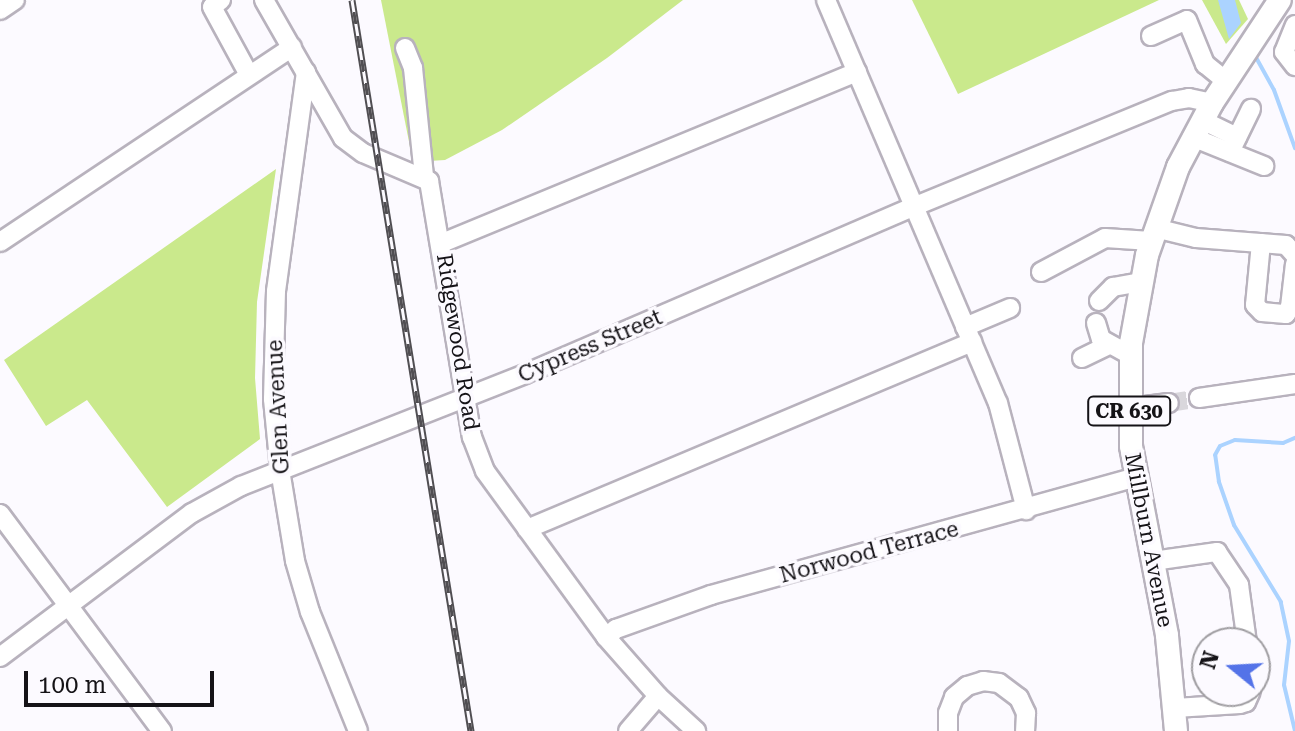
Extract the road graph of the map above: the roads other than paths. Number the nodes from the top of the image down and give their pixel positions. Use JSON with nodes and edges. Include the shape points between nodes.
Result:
{"nodes":[{"id":1,"x":15,"y":0,"type":"edge"},
{"id":2,"x":221,"y":0,"type":"edge"},
{"id":3,"x":264,"y":0,"type":"edge"},
{"id":4,"x":826,"y":0,"type":"edge"},
{"id":5,"x":1282,"y":0,"type":"edge"},
{"id":6,"x":0,"y":10,"type":"edge"},
{"id":7,"x":1295,"y":13,"type":"edge"},
{"id":8,"x":1295,"y":25,"type":"edge"},
{"id":9,"x":1151,"y":36,"type":"dead end"},
{"id":10,"x":292,"y":47,"type":"junction"},
{"id":11,"x":405,"y":48,"type":"dead end"},
{"id":12,"x":1295,"y":66,"type":"edge"},
{"id":13,"x":306,"y":72,"type":"junction"},
{"id":14,"x":857,"y":72,"type":"junction"},
{"id":15,"x":249,"y":75,"type":"junction"},
{"id":16,"x":1230,"y":75,"type":"junction"},
{"id":17,"x":1251,"y":109,"type":"dead end"},
{"id":18,"x":1202,"y":120,"type":"junction"},
{"id":19,"x":1234,"y":145,"type":"junction"},
{"id":20,"x":1264,"y":166,"type":"dead end"},
{"id":21,"x":424,"y":176,"type":"junction"},
{"id":22,"x":913,"y":207,"type":"junction"},
{"id":23,"x":1153,"y":235,"type":"junction"},
{"id":24,"x":0,"y":242,"type":"edge"},
{"id":25,"x":442,"y":243,"type":"junction"},
{"id":26,"x":1261,"y":243,"type":"junction"},
{"id":27,"x":1295,"y":255,"type":"edge"},
{"id":28,"x":1295,"y":264,"type":"edge"},
{"id":29,"x":1041,"y":272,"type":"dead end"},
{"id":30,"x":1141,"y":282,"type":"junction"},
{"id":31,"x":1099,"y":301,"type":"dead end"},
{"id":32,"x":1010,"y":308,"type":"dead end"},
{"id":33,"x":1096,"y":323,"type":"dead end"},
{"id":34,"x":968,"y":335,"type":"junction"},
{"id":35,"x":1109,"y":345,"type":"junction"},
{"id":36,"x":1130,"y":355,"type":"junction"},
{"id":37,"x":1082,"y":358,"type":"dead end"},
{"id":38,"x":1295,"y":384,"type":"edge"},
{"id":39,"x":467,"y":397,"type":"junction"},
{"id":40,"x":1199,"y":398,"type":"tunnel mouth"},
{"id":41,"x":1169,"y":403,"type":"tunnel mouth"},
{"id":42,"x":1129,"y":408,"type":"junction"},
{"id":43,"x":280,"y":470,"type":"junction"},
{"id":44,"x":1136,"y":477,"type":"junction"},
{"id":45,"x":1026,"y":510,"type":"junction"},
{"id":46,"x":0,"y":514,"type":"edge"},
{"id":47,"x":527,"y":529,"type":"junction"},
{"id":48,"x":1153,"y":561,"type":"junction"},
{"id":49,"x":68,"y":606,"type":"junction"},
{"id":50,"x":1245,"y":627,"type":"edge"},
{"id":51,"x":606,"y":637,"type":"junction"},
{"id":52,"x":0,"y":657,"type":"edge"},
{"id":53,"x":658,"y":696,"type":"junction"},
{"id":54,"x":1191,"y":707,"type":"edge"},
{"id":55,"x":1175,"y":708,"type":"junction"},
{"id":56,"x":162,"y":731,"type":"edge"},
{"id":57,"x":358,"y":731,"type":"edge"},
{"id":58,"x":628,"y":731,"type":"edge"},
{"id":59,"x":696,"y":731,"type":"edge"},
{"id":60,"x":948,"y":731,"type":"edge"},
{"id":61,"x":1025,"y":731,"type":"edge"},
{"id":62,"x":1176,"y":731,"type":"edge"}],
"edges":[{"from":1,"to":6,"type":"street"},
{"from":2,"to":15,"type":"street","via":[[212,7]]},
{"from":3,"to":10,"type":"street"},
{"from":4,"to":14,"type":"street"},
{"from":5,"to":7,"type":"street"},
{"from":5,"to":16,"type":"main road","name":"Millburn Avenue","number":"CR 630"},
{"from":8,"to":12,"type":"street","via":[[1284,52]]},
{"from":9,"to":16,"type":"street","via":[[1187,20],[1205,64]]},
{"from":10,"to":13,"type":"street"},
{"from":10,"to":15,"type":"street"},
{"from":11,"to":21,"type":"street","name":"Ridgewood Road","via":[[413,68]]},
{"from":13,"to":21,"type":"street","via":[[352,146]]},
{"from":13,"to":43,"type":"street","name":"Glen Avenue","via":[[276,291],[273,399]]},
{"from":14,"to":22,"type":"street"},
{"from":14,"to":25,"type":"street"},
{"from":15,"to":24,"type":"street"},
{"from":16,"to":18,"type":"main road","name":"Millburn Avenue","number":"CR 630"},
{"from":17,"to":19,"type":"street"},
{"from":18,"to":19,"type":"street"},
{"from":18,"to":22,"type":"street","name":"Cypress Street","via":[[1189,98],[1172,101]]},
{"from":18,"to":23,"type":"main road","name":"Millburn Avenue","number":"CR 630"},
{"from":19,"to":20,"type":"street"},
{"from":21,"to":25,"type":"street","name":"Ridgewood Road","via":[[433,188]]},
{"from":22,"to":34,"type":"street"},
{"from":22,"to":39,"type":"street","name":"Cypress Street"},
{"from":23,"to":26,"type":"street"},
{"from":23,"to":29,"type":"street","via":[[1105,238]]},
{"from":23,"to":30,"type":"main road","name":"Millburn Avenue","number":"CR 630"},
{"from":25,"to":39,"type":"street","name":"Ridgewood Road"},
{"from":26,"to":27,"type":"street","via":[[1286,245]]},
{"from":26,"to":28,"type":"street","via":[[1255,305],[1262,312],[1286,314]]},
{"from":30,"to":31,"type":"street","via":[[1113,287]]},
{"from":30,"to":36,"type":"main road","name":"Millburn Avenue","number":"CR 630"},
{"from":32,"to":34,"type":"street"},
{"from":33,"to":35,"type":"street"},
{"from":34,"to":45,"type":"street","via":[[998,403]]},
{"from":34,"to":47,"type":"street"},
{"from":35,"to":36,"type":"street"},
{"from":35,"to":37,"type":"street"},
{"from":36,"to":42,"type":"main road","name":"Millburn Avenue","number":"CR 630"},
{"from":38,"to":40,"type":"street"},
{"from":39,"to":43,"type":"street","name":"Cypress Street"},
{"from":39,"to":47,"type":"street","name":"Ridgewood Road","via":[[472,437],[485,471]]},
{"from":41,"to":42,"type":"street"},
{"from":42,"to":44,"type":"main road","name":"Millburn Avenue","number":"CR 630"},
{"from":43,"to":49,"type":"street","name":"Cypress Street","via":[[192,513]]},
{"from":43,"to":57,"type":"street","name":"Glen Avenue","via":[[306,600]]},
{"from":44,"to":45,"type":"street","name":"Norwood Terrace"},
{"from":44,"to":48,"type":"main road","name":"Millburn Avenue","number":"CR 630"},
{"from":45,"to":51,"type":"street","name":"Norwood Terrace","via":[[711,595]]},
{"from":46,"to":49,"type":"street"},
{"from":47,"to":51,"type":"street","name":"Ridgewood Road"},
{"from":48,"to":50,"type":"street","via":[[1217,552],[1239,585]]},
{"from":48,"to":55,"type":"main road","name":"Millburn Avenue","number":"CR 630"},
{"from":49,"to":52,"type":"street","name":"Cypress Street"},
{"from":49,"to":56,"type":"street"},
{"from":51,"to":53,"type":"street","name":"Ridgewood Road"},
{"from":53,"to":58,"type":"street"},
{"from":53,"to":59,"type":"street","name":"Ridgewood Road"},
{"from":54,"to":55,"type":"street"},
{"from":55,"to":62,"type":"main road","name":"Millburn Avenue","number":"CR 630"},
{"from":60,"to":61,"type":"street","via":[[954,697],[974,683],[991,681],[1019,698],[1026,713]]}]}
